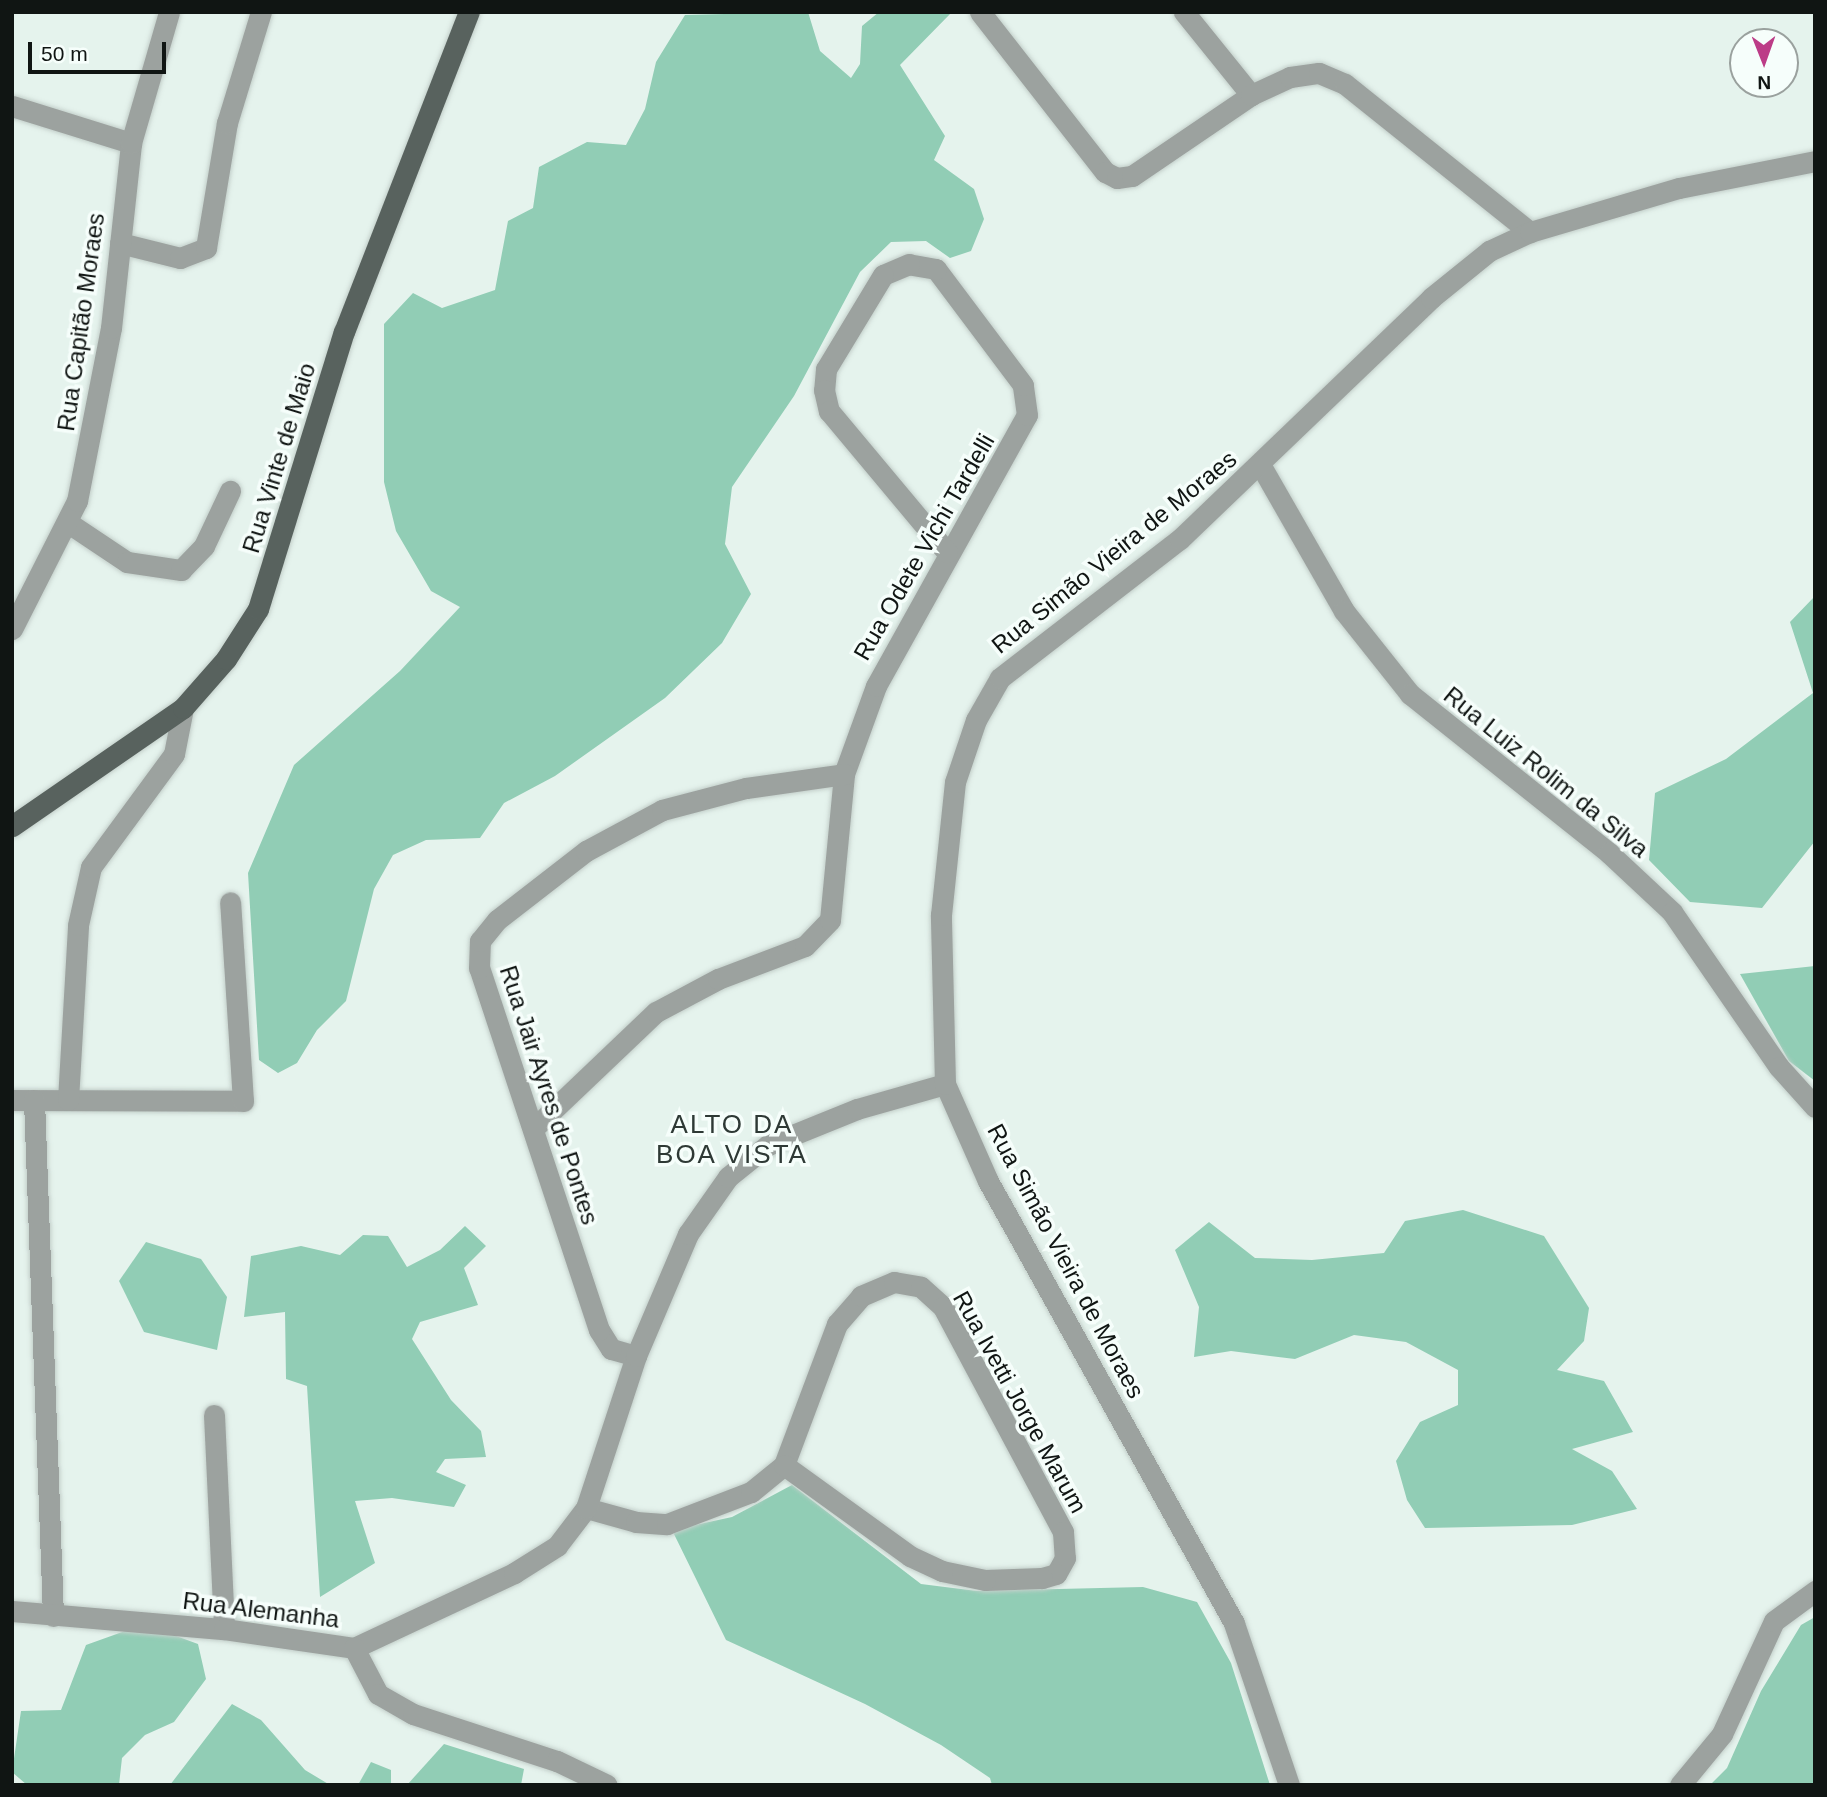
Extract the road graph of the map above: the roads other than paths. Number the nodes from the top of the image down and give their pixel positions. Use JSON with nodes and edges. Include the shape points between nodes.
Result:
{"nodes":[{"id":1,"x":169,"y":12,"type":"edge"},
{"id":2,"x":261,"y":12,"type":"edge"},
{"id":3,"x":469,"y":12,"type":"edge"},
{"id":4,"x":980,"y":12,"type":"edge"},
{"id":5,"x":1184,"y":12,"type":"edge"},
{"id":6,"x":1251,"y":95,"type":"junction"},
{"id":7,"x":12,"y":106,"type":"edge"},
{"id":8,"x":131,"y":143,"type":"junction"},
{"id":9,"x":1815,"y":161,"type":"edge"},
{"id":10,"x":1530,"y":232,"type":"junction"},
{"id":11,"x":120,"y":243,"type":"junction"},
{"id":12,"x":1261,"y":466,"type":"junction"},
{"id":13,"x":230,"y":491,"type":"dead end"},
{"id":14,"x":68,"y":523,"type":"junction"},
{"id":15,"x":947,"y":552,"type":"junction"},
{"id":16,"x":12,"y":629,"type":"edge"},
{"id":17,"x":183,"y":708,"type":"junction"},
{"id":18,"x":844,"y":774,"type":"junction"},
{"id":19,"x":12,"y":826,"type":"edge"},
{"id":20,"x":230,"y":902,"type":"dead end"},
{"id":21,"x":944,"y":1084,"type":"junction"},
{"id":22,"x":12,"y":1100,"type":"edge"},
{"id":23,"x":34,"y":1100,"type":"junction"},
{"id":24,"x":68,"y":1100,"type":"junction"},
{"id":25,"x":1815,"y":1107,"type":"edge"},
{"id":26,"x":534,"y":1128,"type":"junction"},
{"id":27,"x":636,"y":1356,"type":"junction"},
{"id":28,"x":214,"y":1415,"type":"dead end"},
{"id":29,"x":784,"y":1465,"type":"junction"},
{"id":30,"x":586,"y":1508,"type":"junction"},
{"id":31,"x":1815,"y":1591,"type":"edge"},
{"id":32,"x":12,"y":1611,"type":"edge"},
{"id":33,"x":53,"y":1616,"type":"junction"},
{"id":34,"x":224,"y":1629,"type":"junction"},
{"id":35,"x":355,"y":1647,"type":"junction"},
{"id":36,"x":607,"y":1785,"type":"edge"},
{"id":37,"x":1289,"y":1785,"type":"edge"},
{"id":38,"x":1680,"y":1785,"type":"edge"}],
"edges":[{"from":1,"to":8,"type":"street","name":"Rua Capitão Moraes"},
{"from":2,"to":11,"type":"street","via":[[227,123],[206,248],[180,258]]},
{"from":3,"to":17,"type":"main road","name":"Rua Vinte de Maio","via":[[344,332],[258,609],[226,659]]},
{"from":4,"to":6,"type":"street","via":[[1105,172],[1117,178],[1132,176]]},
{"from":5,"to":6,"type":"street"},
{"from":6,"to":10,"type":"street","via":[[1290,77],[1320,73],[1345,84]]},
{"from":7,"to":8,"type":"street"},
{"from":8,"to":11,"type":"street","name":"Rua Capitão Moraes"},
{"from":9,"to":10,"type":"street","name":"Rua Simão Vieira de Moraes","via":[[1679,188]]},
{"from":10,"to":12,"type":"street","name":"Rua Simão Vieira de Moraes","via":[[1489,251],[1431,298]]},
{"from":11,"to":14,"type":"street","name":"Rua Capitão Moraes","via":[[95,428]]},
{"from":12,"to":21,"type":"street","name":"Rua Simão Vieira de Moraes","via":[[1180,539],[1000,678],[976,720],[955,782],[941,915]]},
{"from":12,"to":25,"type":"street","name":"Rua Luiz Rolim da Silva","via":[[1344,611],[1410,694],[1609,853],[1672,912],[1765,1047]]},
{"from":13,"to":14,"type":"street","via":[[204,546],[181,569],[127,562]]},
{"from":14,"to":16,"type":"street","name":"Rua Capitão Moraes"},
{"from":15,"to":15,"type":"street","name":"Rua Odete Vichi Tardelli","via":[[1027,415],[1023,385],[936,269],[909,264],[883,275],[826,369],[824,390],[829,411]]},
{"from":15,"to":18,"type":"street","name":"Rua Odete Vichi Tardelli","via":[[876,686]]},
{"from":17,"to":19,"type":"main road","name":"Rua Vinte de Maio"},
{"from":17,"to":24,"type":"street","via":[[174,754],[91,867],[78,925]]},
{"from":18,"to":26,"type":"street","name":"Rua Odete Vichi Tardelli","via":[[835,905],[825,931],[805,946],[718,979],[656,1012]]},
{"from":18,"to":26,"type":"street","name":"Rua Jair Ayres de Pontes","via":[[746,789],[662,810],[586,851],[487,930],[479,968]]},
{"from":20,"to":24,"type":"street","via":[[243,1101]]},
{"from":21,"to":27,"type":"street","name":"Rua Alemanha","via":[[857,1109],[768,1145],[729,1177],[688,1234]]},
{"from":21,"to":37,"type":"street","name":"Rua Simão Vieira de Moraes","via":[[988,1181],[1234,1623]]},
{"from":22,"to":23,"type":"street"},
{"from":23,"to":24,"type":"street"},
{"from":23,"to":33,"type":"street"},
{"from":26,"to":27,"type":"street","name":"Rua Jair Ayres de Pontes","via":[[598,1330],[611,1349]]},
{"from":27,"to":30,"type":"street","name":"Rua Alemanha"},
{"from":28,"to":34,"type":"street"},
{"from":29,"to":29,"type":"street","name":"Rua Ivetti Jorge Marum","via":[[837,1324],[861,1296],[894,1282],[921,1287],[943,1307],[1057,1520],[1065,1558],[1056,1574],[1042,1578],[985,1580],[942,1571],[910,1556]]},
{"from":29,"to":30,"type":"street","via":[[751,1492],[667,1524]]},
{"from":30,"to":35,"type":"street","name":"Rua Alemanha","via":[[557,1546],[514,1573]]},
{"from":31,"to":38,"type":"street","via":[[1774,1621],[1723,1734]]},
{"from":32,"to":33,"type":"street","name":"Rua Alemanha"},
{"from":33,"to":34,"type":"street","name":"Rua Alemanha"},
{"from":34,"to":35,"type":"street","name":"Rua Alemanha"},
{"from":35,"to":36,"type":"street","via":[[378,1694],[413,1714],[557,1761]]}]}
